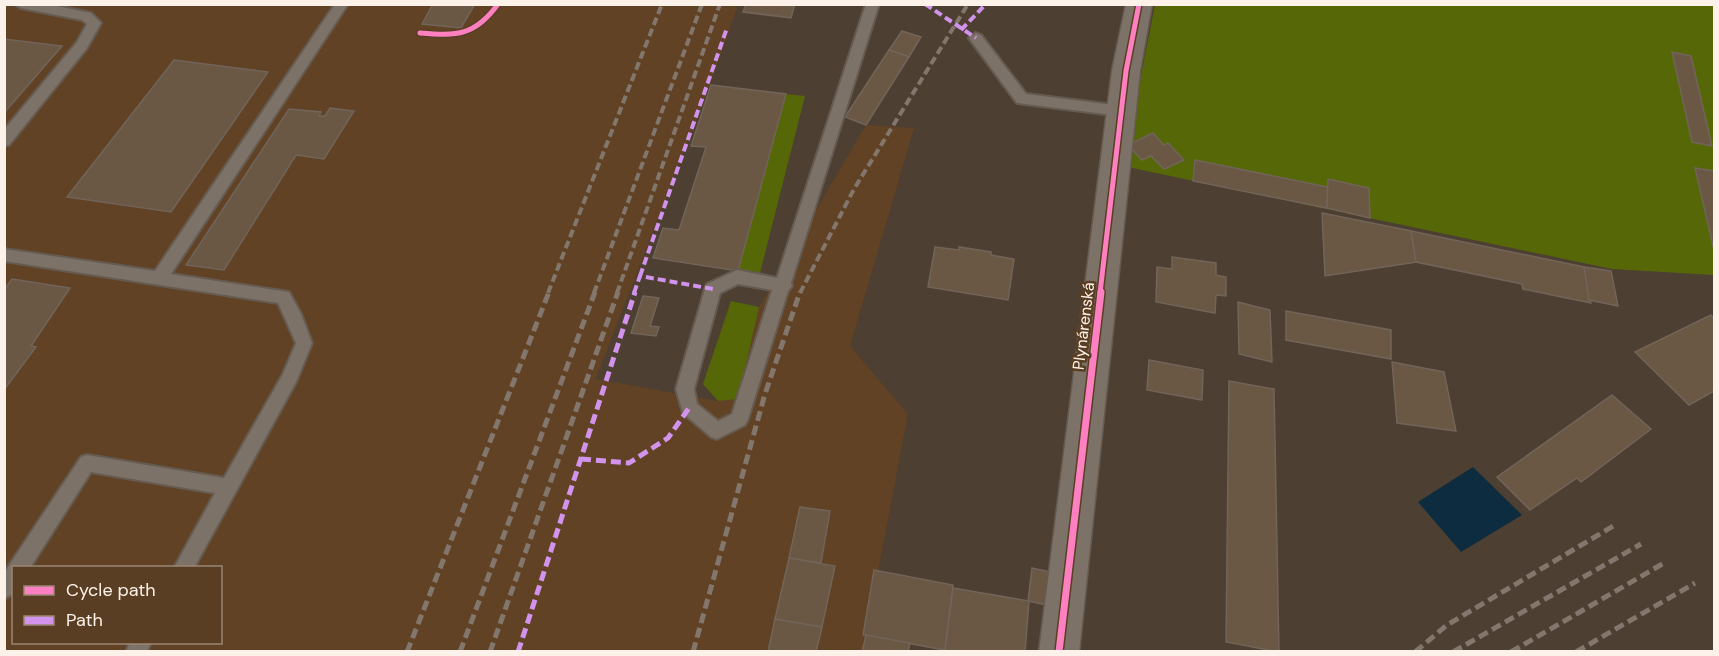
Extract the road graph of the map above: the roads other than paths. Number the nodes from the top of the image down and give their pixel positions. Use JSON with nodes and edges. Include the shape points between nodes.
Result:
{"nodes":[{"id":1,"x":21,"y":4,"type":"edge"},
{"id":2,"x":342,"y":4,"type":"edge"},
{"id":3,"x":873,"y":4,"type":"edge"},
{"id":4,"x":1139,"y":4,"type":"edge"},
{"id":5,"x":976,"y":39,"type":"dead end"},
{"id":6,"x":1121,"y":111,"type":"junction"},
{"id":7,"x":4,"y":141,"type":"edge"},
{"id":8,"x":4,"y":255,"type":"edge"},
{"id":9,"x":159,"y":279,"type":"junction"},
{"id":10,"x":784,"y":286,"type":"junction"},
{"id":11,"x":228,"y":487,"type":"junction"},
{"id":12,"x":20,"y":566,"type":"edge"},
{"id":13,"x":184,"y":566,"type":"edge"},
{"id":14,"x":1059,"y":651,"type":"edge"}],
"edges":[{"from":1,"to":7,"type":"lane","via":[[86,16],[94,23],[82,45]]},
{"from":2,"to":9,"type":"lane"},
{"from":3,"to":10,"type":"lane"},
{"from":4,"to":6,"type":"street","name":"Plynárenská"},
{"from":5,"to":6,"type":"lane","via":[[1022,99]]},
{"from":6,"to":14,"type":"street","name":"Plynárenská"},
{"from":8,"to":9,"type":"lane"},
{"from":9,"to":11,"type":"lane","via":[[283,297],[304,343],[290,377]]},
{"from":10,"to":10,"type":"lane","via":[[739,419],[717,431],[689,408],[685,388],[713,289],[736,277]]},
{"from":11,"to":12,"type":"lane","via":[[87,463]]},
{"from":11,"to":13,"type":"lane"}]}
